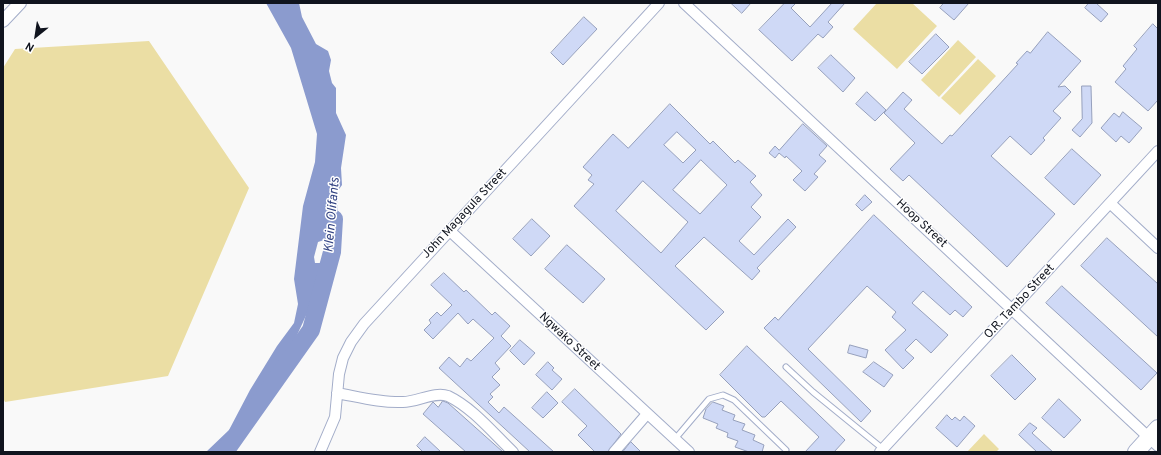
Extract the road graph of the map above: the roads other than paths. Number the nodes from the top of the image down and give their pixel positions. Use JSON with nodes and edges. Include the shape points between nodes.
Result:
{"nodes":[{"id":1,"x":20,"y":3,"type":"edge"},
{"id":2,"x":659,"y":3,"type":"edge"},
{"id":3,"x":684,"y":3,"type":"edge"},
{"id":4,"x":3,"y":21,"type":"edge"},
{"id":5,"x":1158,"y":151,"type":"edge"},
{"id":6,"x":1110,"y":203,"type":"junction"},
{"id":7,"x":450,"y":231,"type":"junction"},
{"id":8,"x":1158,"y":248,"type":"edge"},
{"id":9,"x":1012,"y":310,"type":"junction"},
{"id":10,"x":786,"y":367,"type":"dead end"},
{"id":11,"x":337,"y":393,"type":"junction"},
{"id":12,"x":647,"y":414,"type":"junction"},
{"id":13,"x":1155,"y":437,"type":"edge"},
{"id":14,"x":675,"y":439,"type":"junction"},
{"id":15,"x":786,"y":450,"type":"dead end"},
{"id":16,"x":882,"y":451,"type":"edge"},
{"id":17,"x":320,"y":452,"type":"edge"},
{"id":18,"x":512,"y":452,"type":"edge"},
{"id":19,"x":614,"y":452,"type":"edge"},
{"id":20,"x":689,"y":452,"type":"edge"},
{"id":21,"x":1136,"y":452,"type":"edge"}],
"edges":[{"from":1,"to":4,"type":"street"},
{"from":2,"to":7,"type":"street","name":"John Magagula Street"},
{"from":3,"to":9,"type":"street","name":"Hoop Street"},
{"from":5,"to":6,"type":"street","name":"O.R. Tambo Street"},
{"from":6,"to":8,"type":"street"},
{"from":6,"to":9,"type":"street","name":"O.R. Tambo Street"},
{"from":7,"to":11,"type":"street","name":"John Magagula Street","via":[[364,324],[351,342],[343,358]]},
{"from":7,"to":12,"type":"street","name":"Ngwako Street"},
{"from":9,"to":13,"type":"street","name":"Hoop Street"},
{"from":9,"to":16,"type":"street","name":"O.R. Tambo Street"},
{"from":10,"to":16,"type":"lane"},
{"from":11,"to":17,"type":"street","name":"John Magagula Street","via":[[335,417]]},
{"from":11,"to":18,"type":"street","via":[[404,402],[435,395],[447,396],[466,408]]},
{"from":12,"to":14,"type":"street","name":"Ngwako Street"},
{"from":12,"to":19,"type":"street"},
{"from":13,"to":21,"type":"highway"},
{"from":14,"to":15,"type":"lane","via":[[709,399],[723,395],[734,400]]},
{"from":14,"to":20,"type":"street","name":"Ngwako Street"}]}
